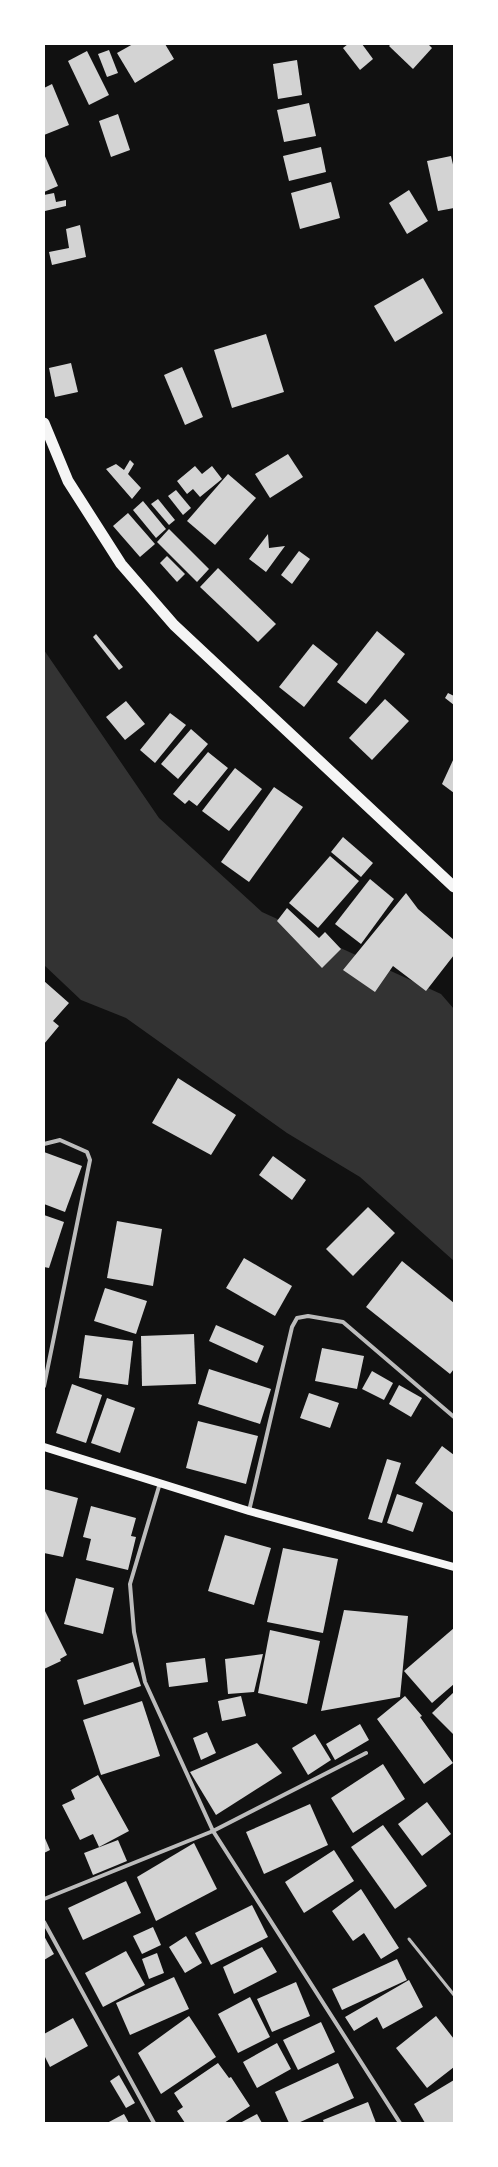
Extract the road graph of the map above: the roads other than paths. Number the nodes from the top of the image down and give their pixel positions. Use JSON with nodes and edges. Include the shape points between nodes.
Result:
{"nodes":[{"id":1,"x":44,"y":423,"type":"edge"},
{"id":2,"x":454,"y":887,"type":"edge"},
{"id":3,"x":44,"y":1144,"type":"edge"},
{"id":4,"x":44,"y":1386,"type":"edge"},
{"id":5,"x":454,"y":1417,"type":"edge"},
{"id":6,"x":44,"y":1447,"type":"edge"},
{"id":7,"x":160,"y":1483,"type":"junction"},
{"id":8,"x":249,"y":1510,"type":"junction"},
{"id":9,"x":454,"y":1567,"type":"edge"},
{"id":10,"x":366,"y":1753,"type":"dead end"},
{"id":11,"x":213,"y":1831,"type":"junction"},
{"id":12,"x":44,"y":1898,"type":"edge"},
{"id":13,"x":44,"y":1922,"type":"edge"},
{"id":14,"x":409,"y":1939,"type":"dead end"},
{"id":15,"x":454,"y":1995,"type":"edge"},
{"id":16,"x":154,"y":2123,"type":"edge"},
{"id":17,"x":400,"y":2123,"type":"edge"}],
"edges":[{"from":1,"to":2,"type":"highway","via":[[68,481],[120,564],[169,619]]},
{"from":3,"to":4,"type":"street","via":[[60,1140],[87,1152],[90,1160]]},
{"from":5,"to":8,"type":"street","via":[[343,1322],[308,1316],[297,1318],[292,1327]]},
{"from":6,"to":7,"type":"main road"},
{"from":7,"to":8,"type":"main road"},
{"from":7,"to":11,"type":"street","via":[[130,1584],[134,1632],[145,1682]]},
{"from":8,"to":9,"type":"main road"},
{"from":10,"to":11,"type":"street"},
{"from":11,"to":12,"type":"street"},
{"from":11,"to":17,"type":"street"},
{"from":13,"to":16,"type":"street"},
{"from":14,"to":15,"type":"lane"}]}
